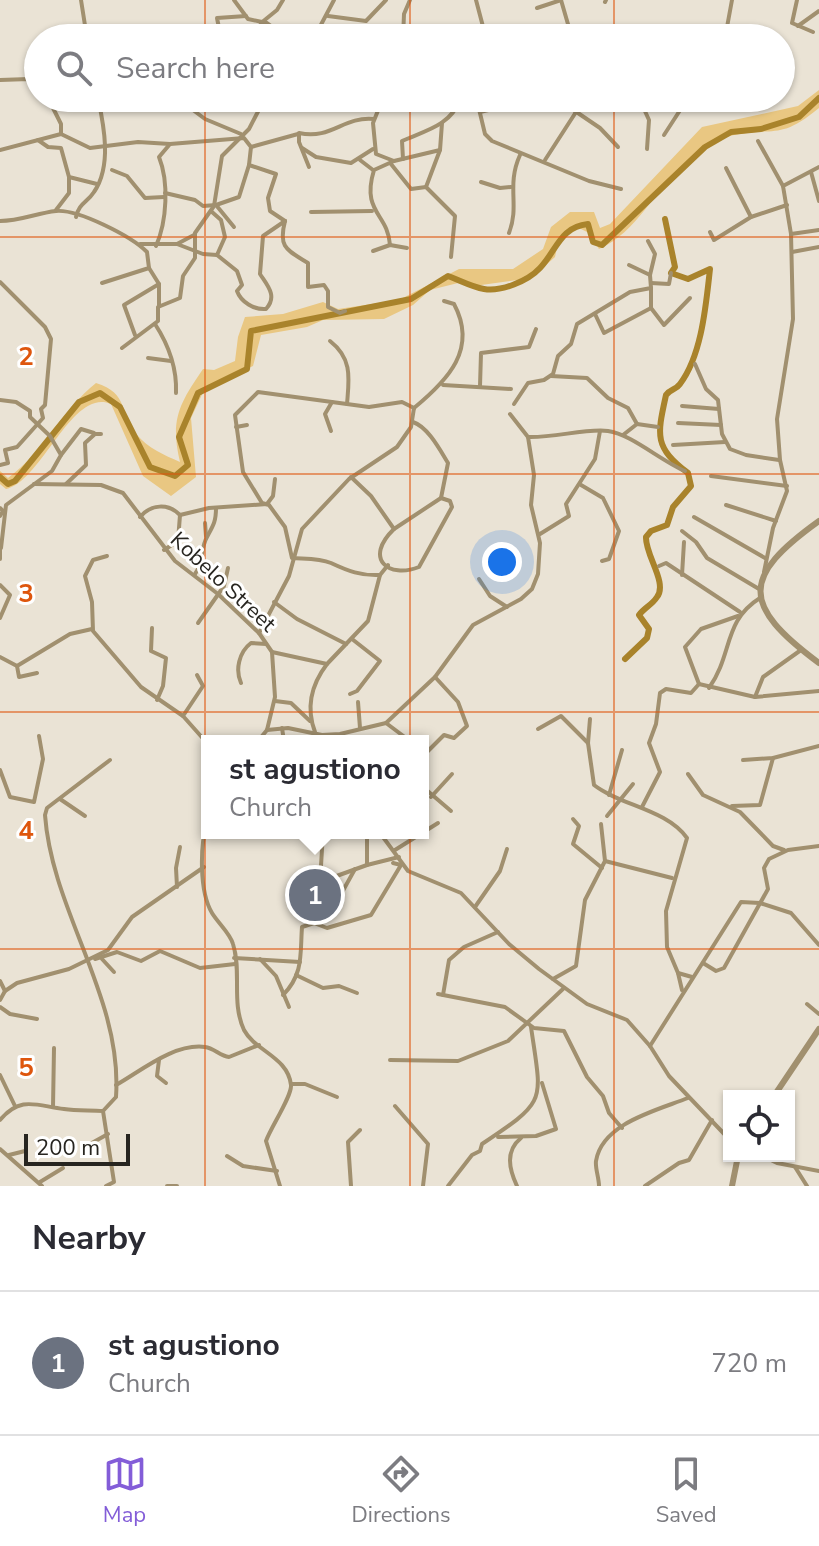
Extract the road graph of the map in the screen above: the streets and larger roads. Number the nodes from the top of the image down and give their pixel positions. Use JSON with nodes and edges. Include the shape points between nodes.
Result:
{"nodes":[{"id":1,"x":81,"y":0,"type":"edge"},
{"id":2,"x":234,"y":0,"type":"edge"},
{"id":3,"x":283,"y":0,"type":"edge"},
{"id":4,"x":334,"y":0,"type":"edge"},
{"id":5,"x":386,"y":0,"type":"edge"},
{"id":6,"x":410,"y":0,"type":"edge"},
{"id":7,"x":476,"y":0,"type":"edge"},
{"id":8,"x":561,"y":0,"type":"edge"},
{"id":9,"x":732,"y":0,"type":"edge"},
{"id":10,"x":797,"y":0,"type":"edge"},
{"id":11,"x":537,"y":8,"type":"dead end"},
{"id":12,"x":819,"y":11,"type":"edge"},
{"id":13,"x":246,"y":16,"type":"junction"},
{"id":14,"x":328,"y":16,"type":"junction"},
{"id":15,"x":261,"y":23,"type":"junction"},
{"id":16,"x":85,"y":24,"type":"edge"},
{"id":17,"x":218,"y":24,"type":"edge"},
{"id":18,"x":268,"y":24,"type":"edge"},
{"id":19,"x":323,"y":24,"type":"edge"},
{"id":20,"x":404,"y":24,"type":"edge"},
{"id":21,"x":482,"y":24,"type":"edge"},
{"id":22,"x":567,"y":24,"type":"edge"},
{"id":23,"x":727,"y":24,"type":"edge"},
{"id":24,"x":798,"y":26,"type":"junction"},
{"id":25,"x":813,"y":32,"type":"dead end"},
{"id":26,"x":24,"y":79,"type":"edge"},
{"id":27,"x":0,"y":80,"type":"edge"},
{"id":28,"x":55,"y":112,"type":"edge"},
{"id":29,"x":100,"y":112,"type":"edge"},
{"id":30,"x":196,"y":112,"type":"edge"},
{"id":31,"x":258,"y":112,"type":"edge"},
{"id":32,"x":377,"y":112,"type":"edge"},
{"id":33,"x":450,"y":112,"type":"edge"},
{"id":34,"x":480,"y":112,"type":"edge"},
{"id":35,"x":576,"y":112,"type":"joint"},
{"id":36,"x":645,"y":112,"type":"edge"},
{"id":37,"x":679,"y":112,"type":"edge"},
{"id":38,"x":374,"y":119,"type":"junction"},
{"id":39,"x":442,"y":123,"type":"junction"},
{"id":40,"x":61,"y":134,"type":"junction"},
{"id":41,"x":298,"y":134,"type":"junction"},
{"id":42,"x":664,"y":135,"type":"dead end"},
{"id":43,"x":239,"y":136,"type":"junction"},
{"id":44,"x":38,"y":140,"type":"junction"},
{"id":45,"x":758,"y":141,"type":"dead end"},
{"id":46,"x":170,"y":144,"type":"junction"},
{"id":47,"x":104,"y":146,"type":"junction"},
{"id":48,"x":251,"y":147,"type":"junction"},
{"id":49,"x":618,"y":147,"type":"dead end"},
{"id":50,"x":302,"y":148,"type":"junction"},
{"id":51,"x":373,"y":149,"type":"junction"},
{"id":52,"x":647,"y":149,"type":"dead end"},
{"id":53,"x":0,"y":150,"type":"edge"},
{"id":54,"x":440,"y":150,"type":"junction"},
{"id":55,"x":520,"y":155,"type":"junction"},
{"id":56,"x":403,"y":159,"type":"junction"},
{"id":57,"x":360,"y":160,"type":"junction"},
{"id":58,"x":545,"y":160,"type":"junction"},
{"id":59,"x":392,"y":162,"type":"junction"},
{"id":60,"x":249,"y":165,"type":"junction"},
{"id":61,"x":309,"y":167,"type":"dead end"},
{"id":62,"x":819,"y":167,"type":"edge"},
{"id":63,"x":726,"y":168,"type":"dead end"},
{"id":64,"x":112,"y":170,"type":"dead end"},
{"id":65,"x":374,"y":170,"type":"junction"},
{"id":66,"x":811,"y":172,"type":"junction"},
{"id":67,"x":69,"y":177,"type":"junction"},
{"id":68,"x":481,"y":182,"type":"dead end"},
{"id":69,"x":97,"y":184,"type":"junction"},
{"id":70,"x":783,"y":186,"type":"junction"},
{"id":71,"x":426,"y":187,"type":"junction"},
{"id":72,"x":511,"y":187,"type":"junction"},
{"id":73,"x":621,"y":189,"type":"dead end"},
{"id":74,"x":164,"y":195,"type":"junction"},
{"id":75,"x":819,"y":201,"type":"edge"},
{"id":76,"x":215,"y":205,"type":"junction"},
{"id":77,"x":787,"y":205,"type":"junction"},
{"id":78,"x":372,"y":211,"type":"junction"},
{"id":79,"x":54,"y":212,"type":"junction"},
{"id":80,"x":212,"y":212,"type":"junction"},
{"id":81,"x":311,"y":212,"type":"dead end"},
{"id":82,"x":76,"y":217,"type":"junction"},
{"id":83,"x":751,"y":217,"type":"junction"},
{"id":84,"x":0,"y":221,"type":"edge"},
{"id":85,"x":285,"y":221,"type":"junction"},
{"id":86,"x":234,"y":227,"type":"dead end"},
{"id":87,"x":819,"y":230,"type":"edge"},
{"id":88,"x":710,"y":232,"type":"dead end"},
{"id":89,"x":509,"y":233,"type":"dead end"},
{"id":90,"x":791,"y":234,"type":"junction"},
{"id":91,"x":194,"y":235,"type":"junction"},
{"id":92,"x":648,"y":241,"type":"dead end"},
{"id":93,"x":140,"y":244,"type":"junction"},
{"id":94,"x":177,"y":244,"type":"junction"},
{"id":95,"x":390,"y":245,"type":"junction"},
{"id":96,"x":156,"y":246,"type":"junction"},
{"id":97,"x":819,"y":247,"type":"edge"},
{"id":98,"x":407,"y":248,"type":"dead end"},
{"id":99,"x":195,"y":250,"type":"junction"},
{"id":100,"x":373,"y":251,"type":"dead end"},
{"id":101,"x":792,"y":252,"type":"junction"},
{"id":102,"x":203,"y":254,"type":"junction"},
{"id":103,"x":217,"y":255,"type":"junction"},
{"id":104,"x":451,"y":257,"type":"dead end"},
{"id":105,"x":195,"y":258,"type":"junction"},
{"id":106,"x":629,"y":265,"type":"dead end"},
{"id":107,"x":149,"y":268,"type":"junction"},
{"id":108,"x":671,"y":273,"type":"dead end"},
{"id":109,"x":650,"y":275,"type":"junction"},
{"id":110,"x":0,"y":282,"type":"edge"},
{"id":111,"x":102,"y":283,"type":"dead end"},
{"id":112,"x":159,"y":284,"type":"junction"},
{"id":113,"x":651,"y":286,"type":"junction"},
{"id":114,"x":690,"y":298,"type":"dead end"},
{"id":115,"x":444,"y":301,"type":"dead end"},
{"id":116,"x":159,"y":306,"type":"junction"},
{"id":117,"x":651,"y":308,"type":"junction"},
{"id":118,"x":345,"y":311,"type":"dead end"},
{"id":119,"x":595,"y":314,"type":"junction"},
{"id":120,"x":155,"y":324,"type":"junction"},
{"id":121,"x":536,"y":329,"type":"dead end"},
{"id":122,"x":135,"y":336,"type":"junction"},
{"id":123,"x":330,"y":341,"type":"dead end"},
{"id":124,"x":122,"y":348,"type":"dead end"},
{"id":125,"x":148,"y":358,"type":"dead end"},
{"id":126,"x":171,"y":361,"type":"junction"},
{"id":127,"x":695,"y":364,"type":"dead end"},
{"id":128,"x":551,"y":376,"type":"junction"},
{"id":129,"x":443,"y":385,"type":"junction"},
{"id":130,"x":480,"y":386,"type":"junction"},
{"id":131,"x":511,"y":389,"type":"dead end"},
{"id":132,"x":176,"y":393,"type":"dead end"},
{"id":133,"x":0,"y":400,"type":"edge"},
{"id":134,"x":332,"y":402,"type":"junction"},
{"id":135,"x":347,"y":404,"type":"junction"},
{"id":136,"x":514,"y":404,"type":"dead end"},
{"id":137,"x":682,"y":406,"type":"dead end"},
{"id":138,"x":414,"y":408,"type":"junction"},
{"id":139,"x":720,"y":409,"type":"junction"},
{"id":140,"x":510,"y":414,"type":"dead end"},
{"id":141,"x":413,"y":422,"type":"junction"},
{"id":142,"x":678,"y":423,"type":"dead end"},
{"id":143,"x":637,"y":424,"type":"junction"},
{"id":144,"x":247,"y":425,"type":"dead end"},
{"id":145,"x":721,"y":425,"type":"junction"},
{"id":146,"x":39,"y":426,"type":"junction"},
{"id":147,"x":236,"y":427,"type":"junction"},
{"id":148,"x":658,"y":427,"type":"dead end"},
{"id":149,"x":331,"y":431,"type":"dead end"},
{"id":150,"x":600,"y":431,"type":"junction"},
{"id":151,"x":623,"y":435,"type":"junction"},
{"id":152,"x":528,"y":437,"type":"junction"},
{"id":153,"x":725,"y":442,"type":"junction"},
{"id":154,"x":673,"y":445,"type":"dead end"},
{"id":155,"x":61,"y":455,"type":"junction"},
{"id":156,"x":780,"y":460,"type":"junction"},
{"id":157,"x":0,"y":465,"type":"edge"},
{"id":158,"x":685,"y":471,"type":"dead end"},
{"id":159,"x":711,"y":476,"type":"dead end"},
{"id":160,"x":351,"y":477,"type":"junction"},
{"id":161,"x":275,"y":479,"type":"dead end"},
{"id":162,"x":34,"y":484,"type":"junction"},
{"id":163,"x":66,"y":484,"type":"junction"},
{"id":164,"x":580,"y":485,"type":"junction"},
{"id":165,"x":787,"y":486,"type":"junction"},
{"id":166,"x":441,"y":498,"type":"junction"},
{"id":167,"x":267,"y":504,"type":"junction"},
{"id":168,"x":726,"y":505,"type":"dead end"},
{"id":169,"x":0,"y":508,"type":"edge"},
{"id":170,"x":216,"y":508,"type":"junction"},
{"id":171,"x":180,"y":515,"type":"junction"},
{"id":172,"x":0,"y":516,"type":"edge"},
{"id":173,"x":140,"y":517,"type":"junction"},
{"id":174,"x":694,"y":517,"type":"dead end"},
{"id":175,"x":776,"y":521,"type":"junction"},
{"id":176,"x":205,"y":523,"type":"dead end"},
{"id":177,"x":819,"y":524,"type":"edge"},
{"id":178,"x":394,"y":529,"type":"junction"},
{"id":179,"x":682,"y":531,"type":"dead end"},
{"id":180,"x":539,"y":536,"type":"junction"},
{"id":181,"x":206,"y":538,"type":"junction"},
{"id":182,"x":684,"y":542,"type":"dead end"},
{"id":183,"x":0,"y":548,"type":"edge"},
{"id":184,"x":164,"y":550,"type":"junction"},
{"id":185,"x":107,"y":556,"type":"dead end"},
{"id":186,"x":292,"y":558,"type":"junction"},
{"id":187,"x":765,"y":558,"type":"junction"},
{"id":188,"x":0,"y":559,"type":"edge"},
{"id":189,"x":602,"y":561,"type":"dead end"},
{"id":190,"x":388,"y":565,"type":"junction"},
{"id":191,"x":659,"y":566,"type":"dead end"},
{"id":192,"x":228,"y":568,"type":"dead end"},
{"id":193,"x":764,"y":572,"type":"junction"},
{"id":194,"x":195,"y":574,"type":"junction"},
{"id":195,"x":380,"y":575,"type":"junction"},
{"id":196,"x":682,"y":575,"type":"junction"},
{"id":197,"x":479,"y":579,"type":"dead end"},
{"id":198,"x":0,"y":585,"type":"edge"},
{"id":199,"x":759,"y":589,"type":"junction"},
{"id":200,"x":218,"y":594,"type":"junction"},
{"id":201,"x":760,"y":598,"type":"junction"},
{"id":202,"x":274,"y":602,"type":"junction"},
{"id":203,"x":507,"y":607,"type":"junction"},
{"id":204,"x":739,"y":614,"type":"junction"},
{"id":205,"x":0,"y":618,"type":"edge"},
{"id":206,"x":198,"y":623,"type":"dead end"},
{"id":207,"x":152,"y":628,"type":"dead end"},
{"id":208,"x":92,"y":629,"type":"junction"},
{"id":209,"x":259,"y":633,"type":"junction"},
{"id":210,"x":352,"y":639,"type":"junction"},
{"id":211,"x":266,"y":644,"type":"junction"},
{"id":212,"x":346,"y":644,"type":"junction"},
{"id":213,"x":801,"y":650,"type":"junction"},
{"id":214,"x":272,"y":652,"type":"junction"},
{"id":215,"x":0,"y":657,"type":"edge"},
{"id":216,"x":819,"y":663,"type":"edge"},
{"id":217,"x":327,"y":664,"type":"junction"},
{"id":218,"x":17,"y":666,"type":"junction"},
{"id":219,"x":37,"y":673,"type":"dead end"},
{"id":220,"x":197,"y":675,"type":"dead end"},
{"id":221,"x":435,"y":677,"type":"junction"},
{"id":222,"x":241,"y":683,"type":"dead end"},
{"id":223,"x":699,"y":684,"type":"junction"},
{"id":224,"x":709,"y":688,"type":"junction"},
{"id":225,"x":819,"y":691,"type":"edge"},
{"id":226,"x":350,"y":694,"type":"dead end"},
{"id":227,"x":755,"y":697,"type":"junction"},
{"id":228,"x":157,"y":700,"type":"junction"},
{"id":229,"x":274,"y":701,"type":"junction"},
{"id":230,"x":358,"y":702,"type":"dead end"},
{"id":231,"x":183,"y":716,"type":"junction"},
{"id":232,"x":590,"y":719,"type":"dead end"},
{"id":233,"x":312,"y":723,"type":"junction"},
{"id":234,"x":386,"y":723,"type":"junction"},
{"id":235,"x":282,"y":728,"type":"junction"},
{"id":236,"x":360,"y":728,"type":"junction"},
{"id":237,"x":538,"y":729,"type":"dead end"},
{"id":238,"x":267,"y":730,"type":"junction"},
{"id":239,"x":315,"y":732,"type":"junction"},
{"id":240,"x":263,"y":735,"type":"edge"},
{"id":241,"x":283,"y":735,"type":"edge"},
{"id":242,"x":318,"y":735,"type":"edge"},
{"id":243,"x":333,"y":735,"type":"edge"},
{"id":244,"x":402,"y":735,"type":"edge"},
{"id":245,"x":39,"y":736,"type":"dead end"},
{"id":246,"x":201,"y":736,"type":"edge"},
{"id":247,"x":588,"y":743,"type":"junction"},
{"id":248,"x":819,"y":746,"type":"edge"},
{"id":249,"x":429,"y":750,"type":"edge"},
{"id":250,"x":622,"y":750,"type":"dead end"},
{"id":251,"x":773,"y":758,"type":"junction"},
{"id":252,"x":110,"y":760,"type":"dead end"},
{"id":253,"x":743,"y":760,"type":"dead end"},
{"id":254,"x":0,"y":770,"type":"edge"},
{"id":255,"x":452,"y":774,"type":"dead end"},
{"id":256,"x":688,"y":774,"type":"dead end"},
{"id":257,"x":633,"y":784,"type":"dead end"},
{"id":258,"x":429,"y":794,"type":"edge"},
{"id":259,"x":609,"y":795,"type":"junction"},
{"id":260,"x":10,"y":797,"type":"junction"},
{"id":261,"x":431,"y":797,"type":"junction"},
{"id":262,"x":2,"y":798,"type":"dead end"},
{"id":263,"x":60,"y":799,"type":"junction"},
{"id":264,"x":618,"y":800,"type":"junction"},
{"id":265,"x":730,"y":806,"type":"junction"},
{"id":266,"x":642,"y":807,"type":"junction"},
{"id":267,"x":451,"y":811,"type":"dead end"},
{"id":268,"x":85,"y":816,"type":"dead end"},
{"id":269,"x":607,"y":816,"type":"dead end"},
{"id":270,"x":573,"y":819,"type":"dead end"},
{"id":271,"x":438,"y":823,"type":"dead end"},
{"id":272,"x":601,"y":824,"type":"dead end"},
{"id":273,"x":429,"y":830,"type":"edge"},
{"id":274,"x":206,"y":839,"type":"edge"},
{"id":275,"x":323,"y":839,"type":"edge"},
{"id":276,"x":367,"y":839,"type":"edge"},
{"id":277,"x":385,"y":839,"type":"edge"},
{"id":278,"x":415,"y":839,"type":"edge"},
{"id":279,"x":819,"y":846,"type":"edge"},
{"id":280,"x":180,"y":847,"type":"dead end"},
{"id":281,"x":507,"y":849,"type":"dead end"},
{"id":282,"x":395,"y":850,"type":"junction"},
{"id":283,"x":786,"y":851,"type":"junction"},
{"id":284,"x":400,"y":861,"type":"junction"},
{"id":285,"x":605,"y":861,"type":"junction"},
{"id":286,"x":367,"y":865,"type":"junction"},
{"id":287,"x":204,"y":867,"type":"junction"},
{"id":288,"x":602,"y":868,"type":"junction"},
{"id":289,"x":355,"y":869,"type":"junction"},
{"id":290,"x":673,"y":878,"type":"junction"},
{"id":291,"x":177,"y":887,"type":"junction"},
{"id":292,"x":760,"y":903,"type":"junction"},
{"id":293,"x":475,"y":907,"type":"junction"},
{"id":294,"x":314,"y":923,"type":"junction"},
{"id":295,"x":498,"y":932,"type":"junction"},
{"id":296,"x":819,"y":945,"type":"edge"},
{"id":297,"x":259,"y":958,"type":"junction"},
{"id":298,"x":102,"y":959,"type":"junction"},
{"id":299,"x":88,"y":960,"type":"junction"},
{"id":300,"x":234,"y":961,"type":"junction"},
{"id":301,"x":300,"y":963,"type":"junction"},
{"id":302,"x":703,"y":963,"type":"junction"},
{"id":303,"x":114,"y":972,"type":"dead end"},
{"id":304,"x":678,"y":973,"type":"junction"},
{"id":305,"x":296,"y":975,"type":"junction"},
{"id":306,"x":692,"y":977,"type":"junction"},
{"id":307,"x":553,"y":979,"type":"junction"},
{"id":308,"x":0,"y":981,"type":"edge"},
{"id":309,"x":564,"y":988,"type":"junction"},
{"id":310,"x":682,"y":990,"type":"junction"},
{"id":311,"x":5,"y":991,"type":"junction"},
{"id":312,"x":357,"y":993,"type":"dead end"},
{"id":313,"x":283,"y":995,"type":"junction"},
{"id":314,"x":0,"y":1000,"type":"edge"},
{"id":315,"x":807,"y":1004,"type":"dead end"},
{"id":316,"x":0,"y":1007,"type":"edge"},
{"id":317,"x":289,"y":1007,"type":"dead end"},
{"id":318,"x":819,"y":1014,"type":"edge"},
{"id":319,"x":37,"y":1019,"type":"dead end"},
{"id":320,"x":530,"y":1026,"type":"junction"},
{"id":321,"x":819,"y":1029,"type":"edge"},
{"id":322,"x":259,"y":1045,"type":"junction"},
{"id":323,"x":650,"y":1046,"type":"junction"},
{"id":324,"x":54,"y":1048,"type":"dead end"},
{"id":325,"x":159,"y":1060,"type":"junction"},
{"id":326,"x":390,"y":1060,"type":"dead end"},
{"id":327,"x":0,"y":1075,"type":"edge"},
{"id":328,"x":541,"y":1081,"type":"junction"},
{"id":329,"x":166,"y":1083,"type":"dead end"},
{"id":330,"x":291,"y":1084,"type":"junction"},
{"id":331,"x":116,"y":1085,"type":"junction"},
{"id":332,"x":778,"y":1090,"type":"edge"},
{"id":333,"x":337,"y":1097,"type":"dead end"},
{"id":334,"x":688,"y":1098,"type":"junction"},
{"id":335,"x":15,"y":1106,"type":"junction"},
{"id":336,"x":395,"y":1106,"type":"dead end"},
{"id":337,"x":53,"y":1107,"type":"junction"},
{"id":338,"x":9,"y":1110,"type":"junction"},
{"id":339,"x":103,"y":1111,"type":"junction"},
{"id":340,"x":0,"y":1112,"type":"edge"},
{"id":341,"x":0,"y":1120,"type":"edge"},
{"id":342,"x":712,"y":1120,"type":"junction"},
{"id":343,"x":622,"y":1128,"type":"junction"},
{"id":344,"x":360,"y":1130,"type":"dead end"},
{"id":345,"x":723,"y":1132,"type":"edge"},
{"id":346,"x":108,"y":1134,"type":"junction"},
{"id":347,"x":497,"y":1137,"type":"junction"},
{"id":348,"x":521,"y":1138,"type":"junction"},
{"id":349,"x":90,"y":1144,"type":"dead end"},
{"id":350,"x":0,"y":1149,"type":"edge"},
{"id":351,"x":25,"y":1151,"type":"dead end"},
{"id":352,"x":9,"y":1155,"type":"junction"},
{"id":353,"x":227,"y":1156,"type":"dead end"},
{"id":354,"x":737,"y":1162,"type":"edge"},
{"id":355,"x":780,"y":1162,"type":"edge"},
{"id":356,"x":795,"y":1167,"type":"junction"},
{"id":357,"x":63,"y":1168,"type":"dead end"},
{"id":358,"x":277,"y":1171,"type":"junction"},
{"id":359,"x":819,"y":1171,"type":"edge"},
{"id":360,"x":41,"y":1184,"type":"edge"},
{"id":361,"x":106,"y":1186,"type":"edge"},
{"id":362,"x":167,"y":1186,"type":"edge"},
{"id":363,"x":177,"y":1186,"type":"edge"},
{"id":364,"x":280,"y":1186,"type":"edge"},
{"id":365,"x":351,"y":1186,"type":"edge"},
{"id":366,"x":423,"y":1186,"type":"edge"},
{"id":367,"x":448,"y":1186,"type":"edge"},
{"id":368,"x":517,"y":1186,"type":"edge"},
{"id":369,"x":599,"y":1186,"type":"edge"},
{"id":370,"x":645,"y":1186,"type":"edge"},
{"id":371,"x":732,"y":1186,"type":"edge"},
{"id":372,"x":807,"y":1186,"type":"edge"}],
"edges":[{"from":1,"to":16,"type":"street"},
{"from":2,"to":13,"type":"street"},
{"from":3,"to":15,"type":"street"},
{"from":4,"to":14,"type":"street"},
{"from":5,"to":14,"type":"street","via":[[366,21]]},
{"from":6,"to":20,"type":"street"},
{"from":7,"to":21,"type":"street"},
{"from":8,"to":11,"type":"street"},
{"from":8,"to":22,"type":"street"},
{"from":9,"to":23,"type":"street"},
{"from":10,"to":24,"type":"street","via":[[792,21]]},
{"from":12,"to":24,"type":"street"},
{"from":13,"to":15,"type":"street"},
{"from":13,"to":17,"type":"street","via":[[217,18]]},
{"from":14,"to":19,"type":"street"},
{"from":15,"to":18,"type":"street"},
{"from":24,"to":25,"type":"street"},
{"from":26,"to":27,"type":"street"},
{"from":28,"to":40,"type":"street"},
{"from":29,"to":47,"type":"street"},
{"from":30,"to":43,"type":"street"},
{"from":31,"to":43,"type":"street"},
{"from":32,"to":38,"type":"street"},
{"from":33,"to":39,"type":"street"},
{"from":34,"to":55,"type":"street","via":[[487,139]]},
{"from":35,"to":49,"type":"street"},
{"from":35,"to":58,"type":"street"},
{"from":36,"to":52,"type":"street"},
{"from":37,"to":42,"type":"street"},
{"from":38,"to":41,"type":"street","via":[[353,120],[320,136]]},
{"from":38,"to":51,"type":"street"},
{"from":39,"to":54,"type":"street"},
{"from":39,"to":56,"type":"street","via":[[402,141]]},
{"from":40,"to":44,"type":"street"},
{"from":40,"to":47,"type":"street","via":[[90,148]]},
{"from":41,"to":48,"type":"street"},
{"from":41,"to":50,"type":"street"},
{"from":43,"to":46,"type":"street"},
{"from":43,"to":48,"type":"street"},
{"from":43,"to":76,"type":"street","via":[[220,162]]},
{"from":44,"to":53,"type":"street"},
{"from":44,"to":67,"type":"street","via":[[61,148]]},
{"from":45,"to":70,"type":"street"},
{"from":46,"to":47,"type":"street"},
{"from":46,"to":74,"type":"street","via":[[159,157]]},
{"from":47,"to":69,"type":"street"},
{"from":48,"to":60,"type":"street"},
{"from":50,"to":57,"type":"street","via":[[334,161]]},
{"from":50,"to":61,"type":"street"},
{"from":51,"to":57,"type":"street"},
{"from":51,"to":59,"type":"street"},
{"from":54,"to":56,"type":"street"},
{"from":54,"to":71,"type":"street"},
{"from":55,"to":58,"type":"street"},
{"from":55,"to":72,"type":"street"},
{"from":56,"to":59,"type":"street"},
{"from":57,"to":65,"type":"street"},
{"from":58,"to":73,"type":"street"},
{"from":59,"to":65,"type":"street"},
{"from":59,"to":71,"type":"street","via":[[411,189]]},
{"from":60,"to":76,"type":"street","via":[[239,197]]},
{"from":60,"to":85,"type":"street","via":[[276,174],[268,202],[270,211]]},
{"from":62,"to":66,"type":"street"},
{"from":63,"to":83,"type":"street"},
{"from":64,"to":74,"type":"street","via":[[127,176],[145,198]]},
{"from":65,"to":78,"type":"street"},
{"from":66,"to":70,"type":"street"},
{"from":66,"to":75,"type":"street"},
{"from":67,"to":69,"type":"street"},
{"from":67,"to":79,"type":"street","via":[[69,193]]},
{"from":68,"to":72,"type":"street"},
{"from":69,"to":82,"type":"street"},
{"from":70,"to":77,"type":"street"},
{"from":71,"to":104,"type":"street","via":[[455,216]]},
{"from":72,"to":89,"type":"street","via":[[514,216]]},
{"from":74,"to":76,"type":"street"},
{"from":74,"to":96,"type":"street"},
{"from":76,"to":80,"type":"street"},
{"from":76,"to":86,"type":"street"},
{"from":77,"to":83,"type":"street"},
{"from":77,"to":90,"type":"street"},
{"from":78,"to":81,"type":"street"},
{"from":78,"to":95,"type":"street","via":[[389,230]]},
{"from":79,"to":82,"type":"street"},
{"from":79,"to":84,"type":"street"},
{"from":80,"to":91,"type":"street"},
{"from":80,"to":103,"type":"street","via":[[221,220],[225,237]]},
{"from":82,"to":93,"type":"street","via":[[113,228]]},
{"from":83,"to":88,"type":"street","via":[[714,240]]},
{"from":85,"to":103,"type":"street","via":[[263,236],[260,274],[271,293],[266,309],[240,298],[238,273]]},
{"from":85,"to":118,"type":"street","via":[[285,248],[308,263],[308,287],[324,285],[328,307]]},
{"from":87,"to":90,"type":"street"},
{"from":90,"to":101,"type":"street"},
{"from":91,"to":94,"type":"street"},
{"from":91,"to":99,"type":"street"},
{"from":92,"to":109,"type":"street","via":[[655,254]]},
{"from":93,"to":96,"type":"street"},
{"from":93,"to":107,"type":"street"},
{"from":94,"to":96,"type":"street"},
{"from":94,"to":99,"type":"street"},
{"from":95,"to":98,"type":"street"},
{"from":95,"to":100,"type":"street"},
{"from":97,"to":101,"type":"street"},
{"from":99,"to":102,"type":"street"},
{"from":99,"to":105,"type":"street"},
{"from":101,"to":156,"type":"street","via":[[793,319],[777,419]]},
{"from":102,"to":103,"type":"street"},
{"from":102,"to":105,"type":"street"},
{"from":105,"to":116,"type":"street","via":[[183,276],[180,298]]},
{"from":106,"to":109,"type":"street"},
{"from":107,"to":111,"type":"street"},
{"from":107,"to":112,"type":"street"},
{"from":108,"to":113,"type":"street","via":[[669,284]]},
{"from":109,"to":113,"type":"street"},
{"from":110,"to":146,"type":"street","via":[[51,339]]},
{"from":112,"to":116,"type":"street"},
{"from":112,"to":122,"type":"street","via":[[124,305]]},
{"from":113,"to":117,"type":"street"},
{"from":113,"to":119,"type":"street","via":[[630,292]]},
{"from":114,"to":117,"type":"street","via":[[664,325]]},
{"from":115,"to":129,"type":"street","via":[[454,304],[464,334]]},
{"from":116,"to":120,"type":"street"},
{"from":117,"to":119,"type":"street","via":[[604,333]]},
{"from":119,"to":128,"type":"street","via":[[575,328]]},
{"from":120,"to":122,"type":"street"},
{"from":120,"to":126,"type":"street"},
{"from":121,"to":130,"type":"street","via":[[529,347],[481,353]]},
{"from":122,"to":124,"type":"street"},
{"from":123,"to":135,"type":"street","via":[[350,372]]},
{"from":125,"to":126,"type":"street"},
{"from":126,"to":132,"type":"street"},
{"from":127,"to":139,"type":"street"},
{"from":128,"to":136,"type":"street","via":[[528,383]]},
{"from":128,"to":143,"type":"street","via":[[587,378],[628,408]]},
{"from":129,"to":130,"type":"street"},
{"from":129,"to":138,"type":"street"},
{"from":130,"to":131,"type":"street"},
{"from":133,"to":146,"type":"street","via":[[25,407]]},
{"from":134,"to":135,"type":"street"},
{"from":134,"to":147,"type":"street","via":[[258,392],[235,415]]},
{"from":134,"to":149,"type":"street","via":[[325,414]]},
{"from":135,"to":138,"type":"street","via":[[379,407],[399,402]]},
{"from":137,"to":139,"type":"street"},
{"from":138,"to":141,"type":"street"},
{"from":139,"to":145,"type":"street"},
{"from":140,"to":152,"type":"street"},
{"from":141,"to":160,"type":"street","via":[[396,449]]},
{"from":141,"to":166,"type":"street","via":[[423,426],[448,463]]},
{"from":142,"to":145,"type":"street"},
{"from":143,"to":148,"type":"street"},
{"from":143,"to":151,"type":"street"},
{"from":144,"to":147,"type":"street"},
{"from":145,"to":153,"type":"street"},
{"from":146,"to":155,"type":"street"},
{"from":146,"to":157,"type":"street","via":[[17,447],[5,450],[8,463]]},
{"from":147,"to":167,"type":"street","via":[[243,472]]},
{"from":150,"to":151,"type":"street"},
{"from":150,"to":152,"type":"street"},
{"from":150,"to":164,"type":"street","via":[[597,455]]},
{"from":151,"to":158,"type":"street"},
{"from":152,"to":180,"type":"street","via":[[534,475],[531,505]]},
{"from":153,"to":154,"type":"street"},
{"from":153,"to":156,"type":"street","via":[[746,455]]},
{"from":155,"to":162,"type":"street","via":[[52,471]]},
{"from":155,"to":163,"type":"street","via":[[81,429],[98,434],[84,445],[86,465]]},
{"from":156,"to":165,"type":"street"},
{"from":159,"to":165,"type":"street"},
{"from":160,"to":178,"type":"street"},
{"from":160,"to":186,"type":"street","via":[[302,529]]},
{"from":161,"to":167,"type":"street"},
{"from":162,"to":163,"type":"street","name":"Kobelo Street"},
{"from":162,"to":183,"type":"street","via":[[6,505]]},
{"from":163,"to":173,"type":"street","name":"Kobelo Street","via":[[111,487],[126,496]]},
{"from":164,"to":180,"type":"street","via":[[566,504],[569,516]]},
{"from":164,"to":189,"type":"street","via":[[603,498],[619,531],[609,559]]},
{"from":165,"to":175,"type":"street"},
{"from":166,"to":178,"type":"street"},
{"from":166,"to":190,"type":"street","via":[[452,507],[419,567]]},
{"from":167,"to":170,"type":"street"},
{"from":167,"to":186,"type":"street","via":[[285,527]]},
{"from":168,"to":175,"type":"street"},
{"from":169,"to":172,"type":"street"},
{"from":170,"to":171,"type":"street"},
{"from":170,"to":181,"type":"street","via":[[214,531]]},
{"from":171,"to":173,"type":"street","via":[[157,507]]},
{"from":171,"to":184,"type":"street","via":[[180,536]]},
{"from":173,"to":184,"type":"street","name":"Kobelo Street"},
{"from":174,"to":187,"type":"street"},
{"from":175,"to":187,"type":"street"},
{"from":176,"to":181,"type":"street"},
{"from":177,"to":193,"type":"street","via":[[787,544]]},
{"from":178,"to":190,"type":"street","via":[[378,548],[380,560]]},
{"from":179,"to":199,"type":"street","via":[[707,558]]},
{"from":180,"to":203,"type":"street","via":[[536,583]]},
{"from":181,"to":194,"type":"street"},
{"from":182,"to":196,"type":"street"},
{"from":183,"to":188,"type":"street"},
{"from":184,"to":194,"type":"street","name":"Kobelo Street"},
{"from":185,"to":208,"type":"street","via":[[93,560],[85,576]]},
{"from":186,"to":195,"type":"street"},
{"from":186,"to":202,"type":"street","via":[[289,576]]},
{"from":187,"to":193,"type":"street"},
{"from":190,"to":195,"type":"street"},
{"from":191,"to":196,"type":"street","via":[[666,563]]},
{"from":192,"to":200,"type":"street"},
{"from":193,"to":199,"type":"street"},
{"from":194,"to":200,"type":"street","name":"Kobelo Street"},
{"from":195,"to":210,"type":"street","via":[[370,617]]},
{"from":196,"to":204,"type":"street"},
{"from":197,"to":203,"type":"street","via":[[490,596]]},
{"from":198,"to":205,"type":"street","via":[[10,595]]},
{"from":199,"to":201,"type":"street"},
{"from":200,"to":206,"type":"street"},
{"from":200,"to":209,"type":"street","name":"Kobelo Street"},
{"from":201,"to":204,"type":"street"},
{"from":201,"to":213,"type":"street","via":[[773,622]]},
{"from":202,"to":209,"type":"street"},
{"from":202,"to":212,"type":"street"},
{"from":203,"to":221,"type":"street","via":[[473,625]]},
{"from":204,"to":223,"type":"street","via":[[701,629],[685,647]]},
{"from":204,"to":224,"type":"street","via":[[722,668]]},
{"from":207,"to":228,"type":"street","via":[[151,651],[166,658]]},
{"from":208,"to":218,"type":"street","via":[[70,634]]},
{"from":208,"to":228,"type":"street"},
{"from":209,"to":211,"type":"street","name":"Kobelo Street"},
{"from":210,"to":212,"type":"street"},
{"from":210,"to":226,"type":"street","via":[[380,661]]},
{"from":211,"to":214,"type":"street","name":"Kobelo Street"},
{"from":211,"to":222,"type":"street","via":[[246,646],[237,670]]},
{"from":212,"to":217,"type":"street"},
{"from":213,"to":216,"type":"street"},
{"from":213,"to":227,"type":"street","via":[[763,677]]},
{"from":214,"to":217,"type":"street"},
{"from":214,"to":229,"type":"street","name":"Kobelo Street"},
{"from":215,"to":218,"type":"street"},
{"from":217,"to":233,"type":"street","via":[[313,690]]},
{"from":218,"to":219,"type":"street","via":[[19,677]]},
{"from":220,"to":231,"type":"street","via":[[203,686]]},
{"from":221,"to":234,"type":"street"},
{"from":221,"to":249,"type":"street","via":[[458,702],[467,726],[454,738],[444,735]]},
{"from":223,"to":224,"type":"street"},
{"from":223,"to":266,"type":"street","via":[[691,693],[660,693],[649,743],[660,772]]},
{"from":224,"to":227,"type":"street"},
{"from":225,"to":227,"type":"street"},
{"from":228,"to":231,"type":"street"},
{"from":229,"to":233,"type":"street","via":[[291,703]]},
{"from":229,"to":238,"type":"street","name":"Kobelo Street"},
{"from":230,"to":236,"type":"street"},
{"from":231,"to":246,"type":"street"},
{"from":232,"to":247,"type":"street"},
{"from":233,"to":239,"type":"street"},
{"from":234,"to":236,"type":"street"},
{"from":234,"to":244,"type":"street"},
{"from":235,"to":238,"type":"street"},
{"from":235,"to":239,"type":"street"},
{"from":235,"to":241,"type":"street"},
{"from":236,"to":243,"type":"street"},
{"from":237,"to":247,"type":"street","via":[[561,716]]},
{"from":238,"to":240,"type":"street","name":"Kobelo Street"},
{"from":239,"to":242,"type":"street"},
{"from":245,"to":260,"type":"street","via":[[43,759],[36,800]]},
{"from":247,"to":259,"type":"street","via":[[594,785]]},
{"from":248,"to":251,"type":"street"},
{"from":250,"to":259,"type":"street"},
{"from":251,"to":253,"type":"street"},
{"from":251,"to":265,"type":"street","via":[[760,805]]},
{"from":252,"to":263,"type":"street"},
{"from":254,"to":260,"type":"street"},
{"from":255,"to":261,"type":"street"},
{"from":256,"to":265,"type":"street","via":[[703,795]]},
{"from":257,"to":264,"type":"street"},
{"from":258,"to":261,"type":"street"},
{"from":259,"to":264,"type":"street"},
{"from":260,"to":262,"type":"street"},
{"from":261,"to":267,"type":"street"},
{"from":263,"to":268,"type":"street"},
{"from":263,"to":299,"type":"street","via":[[45,815],[46,836]]},
{"from":264,"to":266,"type":"street"},
{"from":264,"to":269,"type":"street"},
{"from":265,"to":283,"type":"street","via":[[773,846]]},
{"from":266,"to":290,"type":"street","via":[[687,838]]},
{"from":270,"to":288,"type":"street","via":[[579,826],[573,844]]},
{"from":271,"to":273,"type":"street"},
{"from":272,"to":285,"type":"street"},
{"from":274,"to":287,"type":"street"},
{"from":275,"to":289,"type":"street","via":[[320,881]]},
{"from":276,"to":286,"type":"street"},
{"from":277,"to":282,"type":"street"},
{"from":278,"to":282,"type":"street"},
{"from":279,"to":283,"type":"street"},
{"from":280,"to":291,"type":"street"},
{"from":281,"to":293,"type":"street","via":[[489,890]]},
{"from":282,"to":284,"type":"street"},
{"from":283,"to":292,"type":"street","via":[[766,861],[769,886]]},
{"from":284,"to":286,"type":"street"},
{"from":284,"to":293,"type":"street","via":[[414,875],[461,893]]},
{"from":284,"to":294,"type":"street","via":[[371,915],[327,928]]},
{"from":285,"to":288,"type":"street"},
{"from":285,"to":290,"type":"street"},
{"from":286,"to":289,"type":"street"},
{"from":287,"to":291,"type":"street"},
{"from":287,"to":300,"type":"street","via":[[208,904],[231,940]]},
{"from":288,"to":307,"type":"street","via":[[585,900],[576,966]]},
{"from":289,"to":294,"type":"street","via":[[341,897]]},
{"from":290,"to":304,"type":"street","via":[[666,911],[667,947]]},
{"from":291,"to":299,"type":"street","via":[[132,917],[115,944]]},
{"from":292,"to":296,"type":"street","via":[[791,913]]},
{"from":292,"to":302,"type":"street","via":[[737,906]]},
{"from":292,"to":302,"type":"street","via":[[722,970]]},
{"from":293,"to":295,"type":"street"},
{"from":294,"to":301,"type":"street","via":[[302,929]]},
{"from":295,"to":307,"type":"street"},
{"from":295,"to":320,"type":"street","via":[[449,960],[440,995],[505,1007]]},
{"from":297,"to":300,"type":"street"},
{"from":297,"to":301,"type":"street"},
{"from":297,"to":313,"type":"street","via":[[273,971]]},
{"from":298,"to":299,"type":"street"},
{"from":298,"to":300,"type":"street","via":[[117,952],[140,961],[160,951],[200,968]]},
{"from":298,"to":303,"type":"street"},
{"from":299,"to":311,"type":"street"},
{"from":299,"to":331,"type":"street","via":[[109,1021]]},
{"from":300,"to":322,"type":"street","via":[[242,1024]]},
{"from":301,"to":305,"type":"street"},
{"from":302,"to":306,"type":"street"},
{"from":304,"to":306,"type":"street"},
{"from":304,"to":310,"type":"street"},
{"from":305,"to":312,"type":"street","via":[[323,988],[339,986]]},
{"from":305,"to":313,"type":"street"},
{"from":306,"to":310,"type":"street"},
{"from":307,"to":309,"type":"street"},
{"from":308,"to":311,"type":"street"},
{"from":309,"to":320,"type":"street"},
{"from":309,"to":323,"type":"street","via":[[623,1018]]},
{"from":310,"to":323,"type":"street"},
{"from":311,"to":314,"type":"street"},
{"from":313,"to":317,"type":"street"},
{"from":315,"to":318,"type":"street"},
{"from":316,"to":319,"type":"street"},
{"from":320,"to":326,"type":"street","via":[[458,1061]]},
{"from":320,"to":328,"type":"street"},
{"from":320,"to":343,"type":"street","via":[[564,1031]]},
{"from":321,"to":332,"type":"street"},
{"from":322,"to":325,"type":"street","via":[[229,1057],[204,1047]]},
{"from":322,"to":330,"type":"street","via":[[276,1058]]},
{"from":323,"to":334,"type":"street"},
{"from":324,"to":337,"type":"street"},
{"from":325,"to":329,"type":"street","via":[[157,1076]]},
{"from":325,"to":331,"type":"street"},
{"from":327,"to":335,"type":"street"},
{"from":328,"to":347,"type":"street","via":[[531,1108]]},
{"from":328,"to":348,"type":"street","via":[[556,1129]]},
{"from":330,"to":333,"type":"street"},
{"from":330,"to":358,"type":"street","via":[[266,1141]]},
{"from":331,"to":339,"type":"street","via":[[115,1100]]},
{"from":334,"to":342,"type":"street"},
{"from":334,"to":343,"type":"street"},
{"from":335,"to":337,"type":"street","via":[[33,1101]]},
{"from":335,"to":338,"type":"street"},
{"from":336,"to":366,"type":"street","via":[[428,1144]]},
{"from":337,"to":339,"type":"street"},
{"from":338,"to":340,"type":"street"},
{"from":338,"to":341,"type":"street"},
{"from":339,"to":346,"type":"street"},
{"from":342,"to":345,"type":"street"},
{"from":342,"to":370,"type":"street","via":[[689,1160]]},
{"from":343,"to":369,"type":"street","via":[[604,1142],[597,1157]]},
{"from":344,"to":365,"type":"street","via":[[348,1142]]},
{"from":346,"to":349,"type":"street"},
{"from":346,"to":361,"type":"street","via":[[114,1183]]},
{"from":347,"to":348,"type":"street"},
{"from":347,"to":367,"type":"street","via":[[482,1144]]},
{"from":348,"to":368,"type":"street","via":[[512,1146],[510,1160]]},
{"from":350,"to":352,"type":"street"},
{"from":351,"to":352,"type":"street"},
{"from":352,"to":360,"type":"street","via":[[17,1168]]},
{"from":353,"to":358,"type":"street","via":[[243,1166]]},
{"from":354,"to":371,"type":"street"},
{"from":355,"to":356,"type":"street"},
{"from":356,"to":359,"type":"street"},
{"from":356,"to":372,"type":"street"},
{"from":357,"to":360,"type":"street"},
{"from":358,"to":364,"type":"street"},
{"from":362,"to":363,"type":"street"}]}
